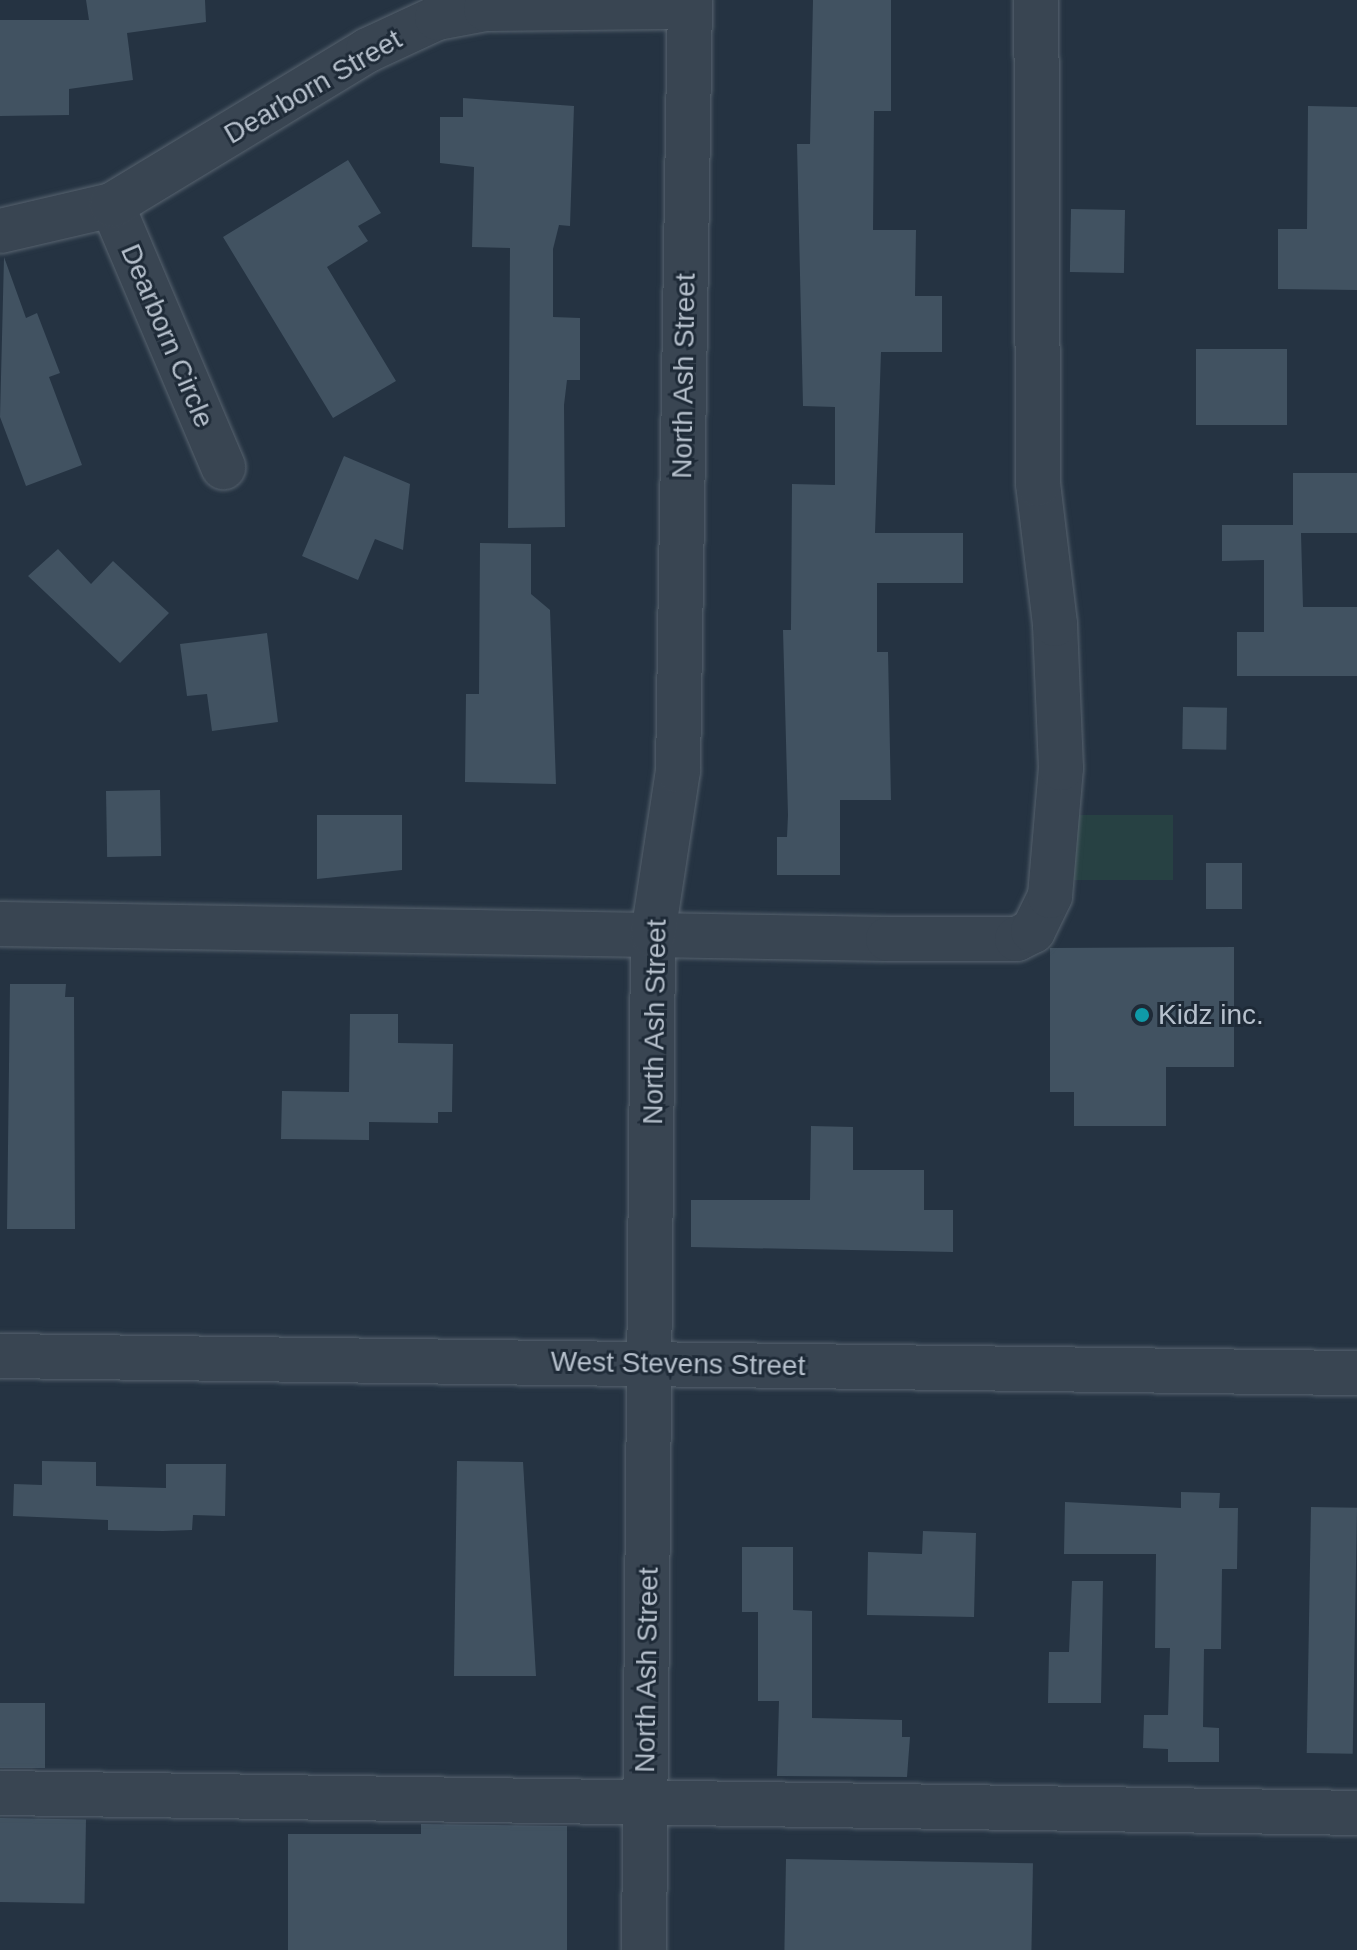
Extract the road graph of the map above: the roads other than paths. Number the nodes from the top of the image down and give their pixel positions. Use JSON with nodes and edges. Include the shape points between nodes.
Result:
{"nodes":[{"id":1,"x":1036,"y":0,"type":"edge"},
{"id":2,"x":690,"y":4,"type":"edge"},
{"id":3,"x":112,"y":205,"type":"junction"},
{"id":4,"x":0,"y":231,"type":"edge"},
{"id":5,"x":223,"y":467,"type":"dead end"},
{"id":6,"x":0,"y":924,"type":"edge"},
{"id":7,"x":653,"y":934,"type":"junction"},
{"id":8,"x":0,"y":1356,"type":"edge"},
{"id":9,"x":651,"y":1364,"type":"junction"},
{"id":10,"x":1357,"y":1373,"type":"edge"},
{"id":11,"x":0,"y":1793,"type":"edge"},
{"id":12,"x":645,"y":1807,"type":"junction"},
{"id":13,"x":1357,"y":1813,"type":"edge"},
{"id":14,"x":644,"y":1950,"type":"edge"}],
"edges":[{"from":1,"to":7,"type":"street","via":[[1038,484],[1055,624],[1061,768],[1043,920],[1017,939]]},
{"from":2,"to":3,"type":"street","name":"Dearborn Street","via":[[486,9],[437,18],[368,50]]},
{"from":2,"to":7,"type":"street","name":"North Ash Street","via":[[678,771]]},
{"from":3,"to":4,"type":"street","name":"Dearborn Street"},
{"from":3,"to":5,"type":"street","name":"Dearborn Circle"},
{"from":6,"to":7,"type":"street"},
{"from":7,"to":9,"type":"street","name":"North Ash Street"},
{"from":8,"to":9,"type":"street","name":"West Stevens Street"},
{"from":9,"to":10,"type":"street","name":"West Stevens Street"},
{"from":9,"to":12,"type":"street","name":"North Ash Street"},
{"from":11,"to":12,"type":"street"},
{"from":12,"to":13,"type":"street"},
{"from":12,"to":14,"type":"street","name":"North Ash Street"}]}
